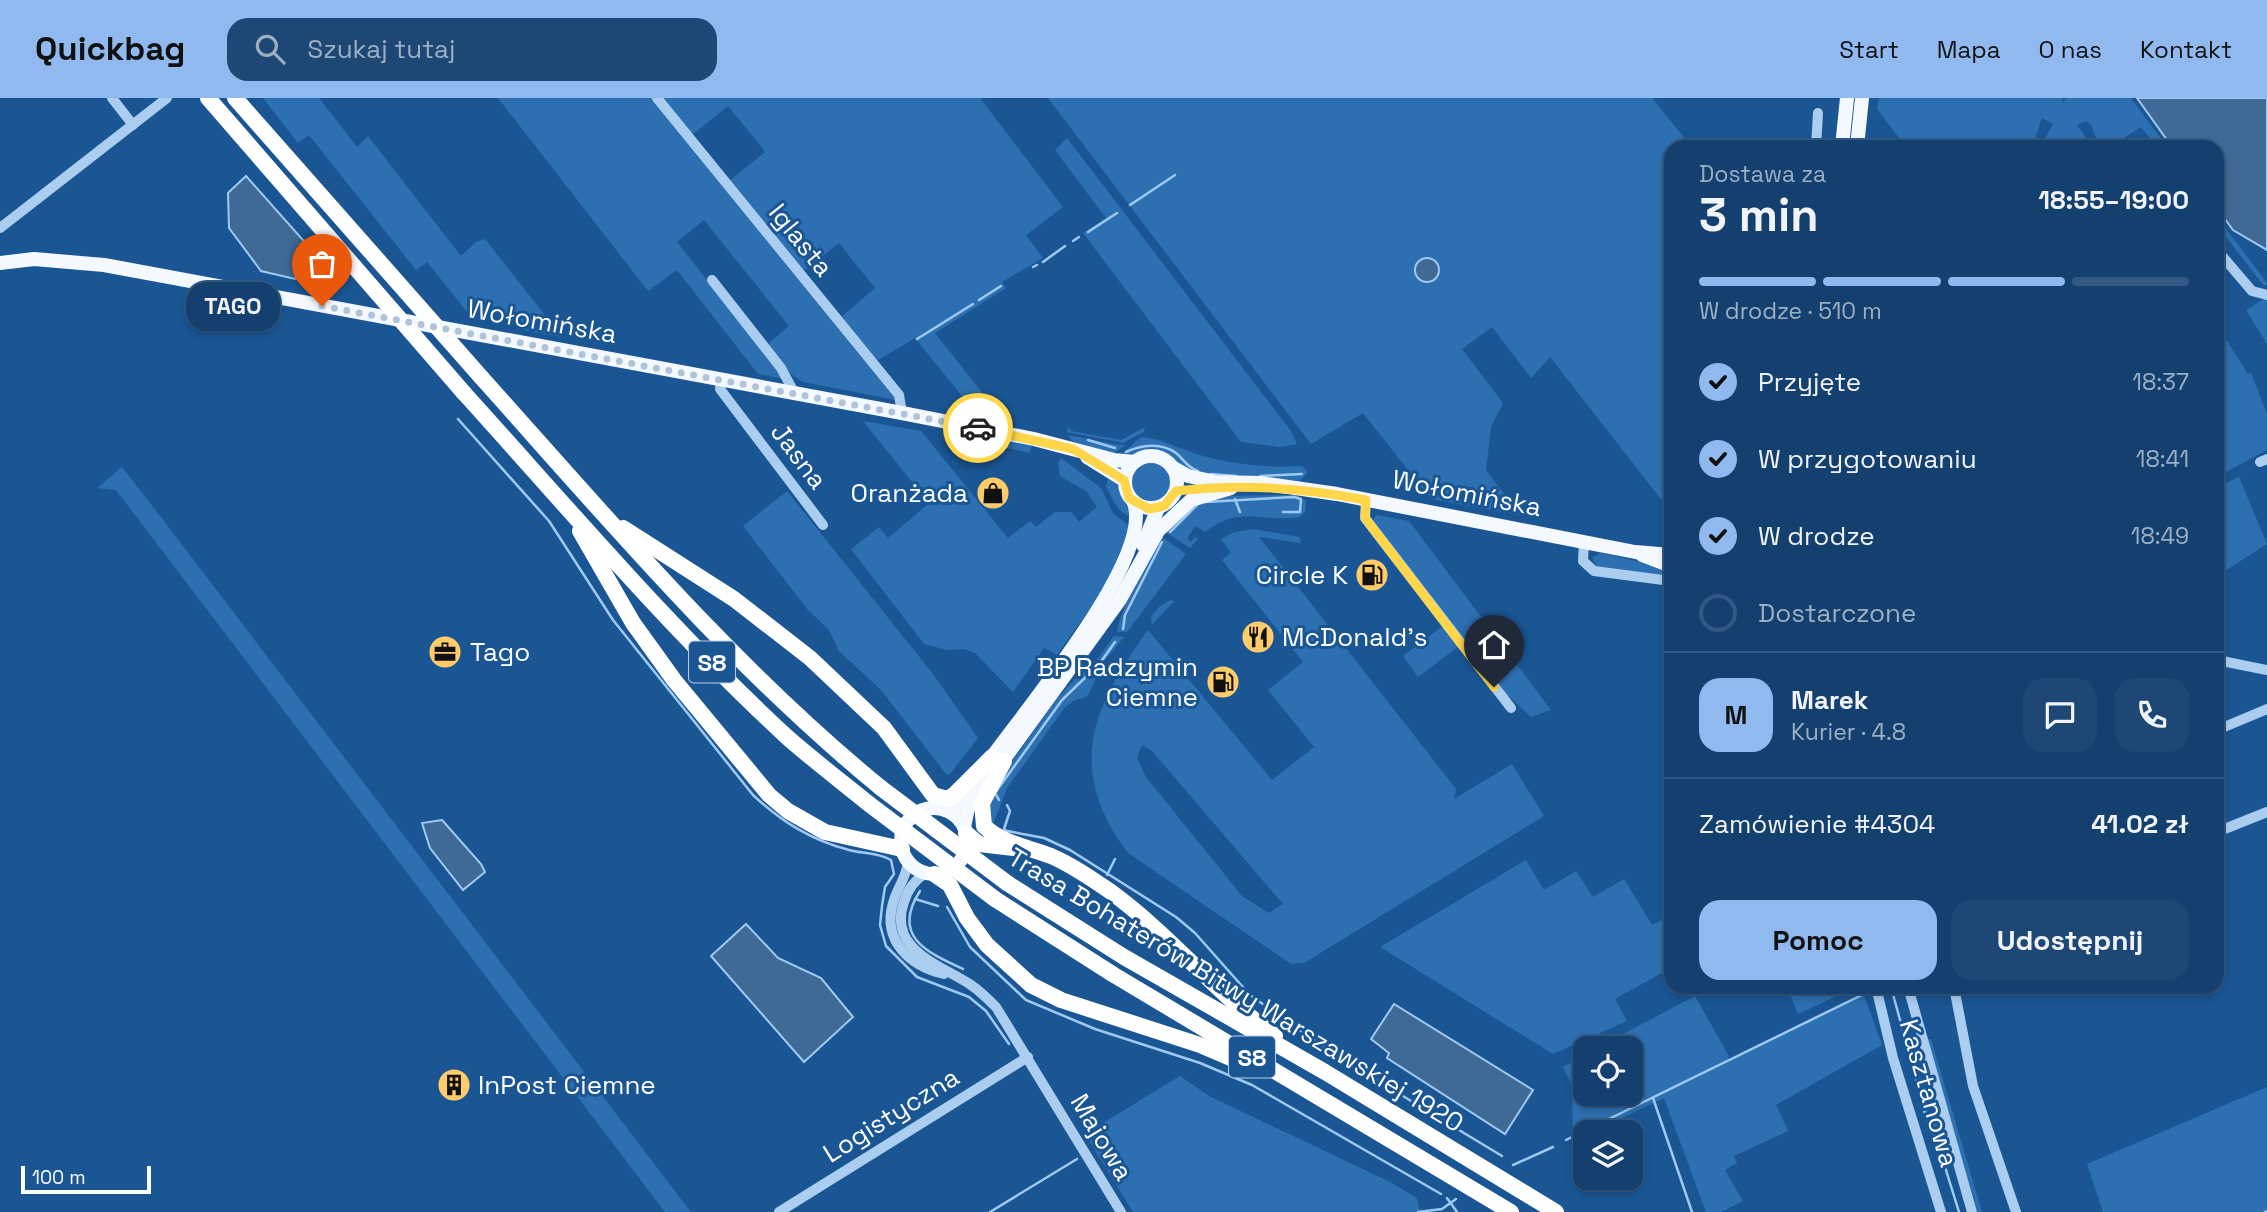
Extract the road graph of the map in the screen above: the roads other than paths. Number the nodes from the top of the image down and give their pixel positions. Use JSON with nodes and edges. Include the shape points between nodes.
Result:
{"nodes":[{"id":1,"x":112,"y":98,"type":"edge"},
{"id":2,"x":167,"y":98,"type":"edge"},
{"id":3,"x":208,"y":98,"type":"edge"},
{"id":4,"x":235,"y":98,"type":"edge"},
{"id":5,"x":657,"y":98,"type":"edge"},
{"id":6,"x":1847,"y":98,"type":"edge"},
{"id":7,"x":1862,"y":98,"type":"edge"},
{"id":8,"x":1818,"y":113,"type":"dead end"},
{"id":9,"x":133,"y":125,"type":"junction"},
{"id":10,"x":1816,"y":140,"type":"edge"},
{"id":11,"x":1843,"y":140,"type":"edge"},
{"id":12,"x":1858,"y":140,"type":"edge"},
{"id":13,"x":0,"y":229,"type":"edge"},
{"id":14,"x":2224,"y":258,"type":"edge"},
{"id":15,"x":0,"y":263,"type":"edge"},
{"id":16,"x":712,"y":280,"type":"dead end"},
{"id":17,"x":2267,"y":295,"type":"edge"},
{"id":18,"x":721,"y":381,"type":"junction"},
{"id":19,"x":794,"y":394,"type":"junction"},
{"id":20,"x":902,"y":413,"type":"junction"},
{"id":21,"x":1073,"y":449,"type":"junction"},
{"id":22,"x":1134,"y":462,"type":"junction"},
{"id":23,"x":1172,"y":467,"type":"junction"},
{"id":24,"x":1124,"y":480,"type":"junction"},
{"id":25,"x":1289,"y":487,"type":"junction"},
{"id":26,"x":1231,"y":488,"type":"junction"},
{"id":27,"x":1176,"y":491,"type":"junction"},
{"id":28,"x":1366,"y":500,"type":"junction"},
{"id":29,"x":1134,"y":503,"type":"junction"},
{"id":30,"x":567,"y":508,"type":"junction"},
{"id":31,"x":1158,"y":508,"type":"junction"},
{"id":32,"x":607,"y":517,"type":"junction"},
{"id":33,"x":823,"y":524,"type":"dead end"},
{"id":34,"x":1584,"y":541,"type":"junction"},
{"id":35,"x":1635,"y":552,"type":"junction"},
{"id":36,"x":1664,"y":554,"type":"edge"},
{"id":37,"x":1664,"y":563,"type":"edge"},
{"id":38,"x":1137,"y":566,"type":"junction"},
{"id":39,"x":1664,"y":580,"type":"edge"},
{"id":40,"x":2224,"y":661,"type":"edge"},
{"id":41,"x":2267,"y":670,"type":"edge"},
{"id":42,"x":1511,"y":708,"type":"dead end"},
{"id":43,"x":2267,"y":709,"type":"edge"},
{"id":44,"x":2224,"y":727,"type":"edge"},
{"id":45,"x":905,"y":757,"type":"junction"},
{"id":46,"x":998,"y":759,"type":"junction"},
{"id":47,"x":940,"y":809,"type":"junction"},
{"id":48,"x":2267,"y":812,"type":"edge"},
{"id":49,"x":2224,"y":829,"type":"edge"},
{"id":50,"x":965,"y":830,"type":"junction"},
{"id":51,"x":1033,"y":850,"type":"junction"},
{"id":52,"x":905,"y":855,"type":"junction"},
{"id":53,"x":930,"y":874,"type":"junction"},
{"id":54,"x":953,"y":976,"type":"junction"},
{"id":55,"x":1878,"y":994,"type":"edge"},
{"id":56,"x":1910,"y":994,"type":"edge"},
{"id":57,"x":1955,"y":994,"type":"edge"},
{"id":58,"x":1028,"y":1057,"type":"junction"},
{"id":59,"x":1325,"y":1072,"type":"junction"},
{"id":60,"x":1314,"y":1094,"type":"junction"},
{"id":61,"x":779,"y":1212,"type":"edge"},
{"id":62,"x":1121,"y":1212,"type":"edge"},
{"id":63,"x":1511,"y":1212,"type":"edge"},
{"id":64,"x":1556,"y":1212,"type":"edge"},
{"id":65,"x":1941,"y":1212,"type":"edge"},
{"id":66,"x":1972,"y":1212,"type":"edge"},
{"id":67,"x":2016,"y":1212,"type":"edge"}],
"edges":[{"from":1,"to":9,"type":"street"},
{"from":2,"to":9,"type":"street"},
{"from":3,"to":30,"type":"highway","name":"Trasa Bohaterów Bitwy Warszawskiej 1920","number":"S8","bridge":true},
{"from":4,"to":32,"type":"highway","name":"Trasa Bohaterów Bitwy Warszawskiej 1920","number":"S8","bridge":true},
{"from":5,"to":20,"type":"street","name":"Iglasta","via":[[899,396]]},
{"from":6,"to":11,"type":"main road"},
{"from":7,"to":12,"type":"main road"},
{"from":8,"to":10,"type":"street"},
{"from":9,"to":13,"type":"street"},
{"from":14,"to":17,"type":"street","via":[[2252,291]]},
{"from":15,"to":18,"type":"main road","name":"Wołomińska","via":[[34,259],[104,265]]},
{"from":16,"to":19,"type":"street","via":[[781,368]]},
{"from":18,"to":19,"type":"main road","name":"Wołomińska"},
{"from":18,"to":33,"type":"street","name":"Jasna","via":[[720,389]]},
{"from":19,"to":20,"type":"main road","name":"Wołomińska"},
{"from":20,"to":21,"type":"main road","name":"Wołomińska"},
{"from":21,"to":22,"type":"main road","name":"Wołomińska"},
{"from":21,"to":24,"type":"main road","name":"Wołomińska"},
{"from":22,"to":23,"type":"main road","via":[[1154,456]]},
{"from":22,"to":24,"type":"main road"},
{"from":23,"to":25,"type":"main road","name":"Wołomińska","via":[[1216,482]]},
{"from":23,"to":27,"type":"main road"},
{"from":24,"to":29,"type":"main road"},
{"from":25,"to":26,"type":"main road","name":"Wołomińska"},
{"from":25,"to":28,"type":"main road","name":"Wołomińska"},
{"from":26,"to":27,"type":"main road","name":"Wołomińska"},
{"from":26,"to":38,"type":"main road","via":[[1185,504],[1152,538]]},
{"from":27,"to":31,"type":"main road"},
{"from":28,"to":34,"type":"main road","name":"Wołomińska"},
{"from":28,"to":42,"type":"street","via":[[1365,518]]},
{"from":29,"to":31,"type":"main road"},
{"from":29,"to":46,"type":"main road","via":[[1138,517],[1134,539],[1117,581]]},
{"from":30,"to":52,"type":"highway","via":[[633,623],[769,795],[825,832]]},
{"from":30,"to":60,"type":"highway","name":"Trasa Bohaterów Bitwy Warszawskiej 1920","number":"S8","bridge":true,"via":[[788,737],[869,804],[995,898]]},
{"from":31,"to":38,"type":"main road"},
{"from":32,"to":45,"type":"highway","via":[[734,598],[810,659],[863,705]]},
{"from":32,"to":59,"type":"highway","name":"Trasa Bohaterów Bitwy Warszawskiej 1920","number":"S8","bridge":true,"via":[[749,671],[881,788],[1007,883],[1124,957]]},
{"from":34,"to":35,"type":"main road","name":"Wołomińska"},
{"from":34,"to":39,"type":"street","via":[[1583,561],[1594,571]]},
{"from":35,"to":36,"type":"main road","name":"Wołomińska"},
{"from":35,"to":37,"type":"main road","name":"Wołomińska"},
{"from":38,"to":46,"type":"main road","via":[[1119,601]]},
{"from":40,"to":41,"type":"street"},
{"from":43,"to":44,"type":"street"},
{"from":45,"to":46,"type":"highway","via":[[928,792],[947,799]]},
{"from":45,"to":47,"type":"highway","via":[[918,793]]},
{"from":46,"to":47,"type":"main road","via":[[958,804]]},
{"from":46,"to":50,"type":"main road","via":[[968,808]]},
{"from":46,"to":51,"type":"highway","via":[[982,803],[984,826],[1001,839]]},
{"from":47,"to":50,"type":"main road"},
{"from":47,"to":52,"type":"main road","via":[[919,813],[906,824]]},
{"from":48,"to":49,"type":"street"},
{"from":50,"to":51,"type":"highway","via":[[979,844]]},
{"from":50,"to":53,"type":"main road","via":[[966,849],[958,864]]},
{"from":51,"to":59,"type":"highway","via":[[1082,873],[1152,923],[1244,1012]]},
{"from":52,"to":53,"type":"main road"},
{"from":52,"to":54,"type":"street","via":[[906,875],[891,911],[895,943],[925,970]]},
{"from":53,"to":54,"type":"street","name":"Majowa","via":[[918,878],[907,893],[901,928],[916,953]]},
{"from":53,"to":60,"type":"highway","via":[[950,885],[987,945],[1047,994],[1199,1045]]},
{"from":54,"to":58,"type":"street","name":"Majowa","via":[[996,1007]]},
{"from":55,"to":65,"type":"street","name":"Kasztanowa"},
{"from":56,"to":66,"type":"street"},
{"from":57,"to":67,"type":"street","via":[[1973,1086]]},
{"from":58,"to":61,"type":"street","name":"Logistyczna"},
{"from":58,"to":62,"type":"street","name":"Majowa"},
{"from":59,"to":64,"type":"highway","name":"Trasa Bohaterów Bitwy Warszawskiej 1920","number":"S8"},
{"from":60,"to":63,"type":"highway","name":"Trasa Bohaterów Bitwy Warszawskiej 1920","number":"S8"}]}
